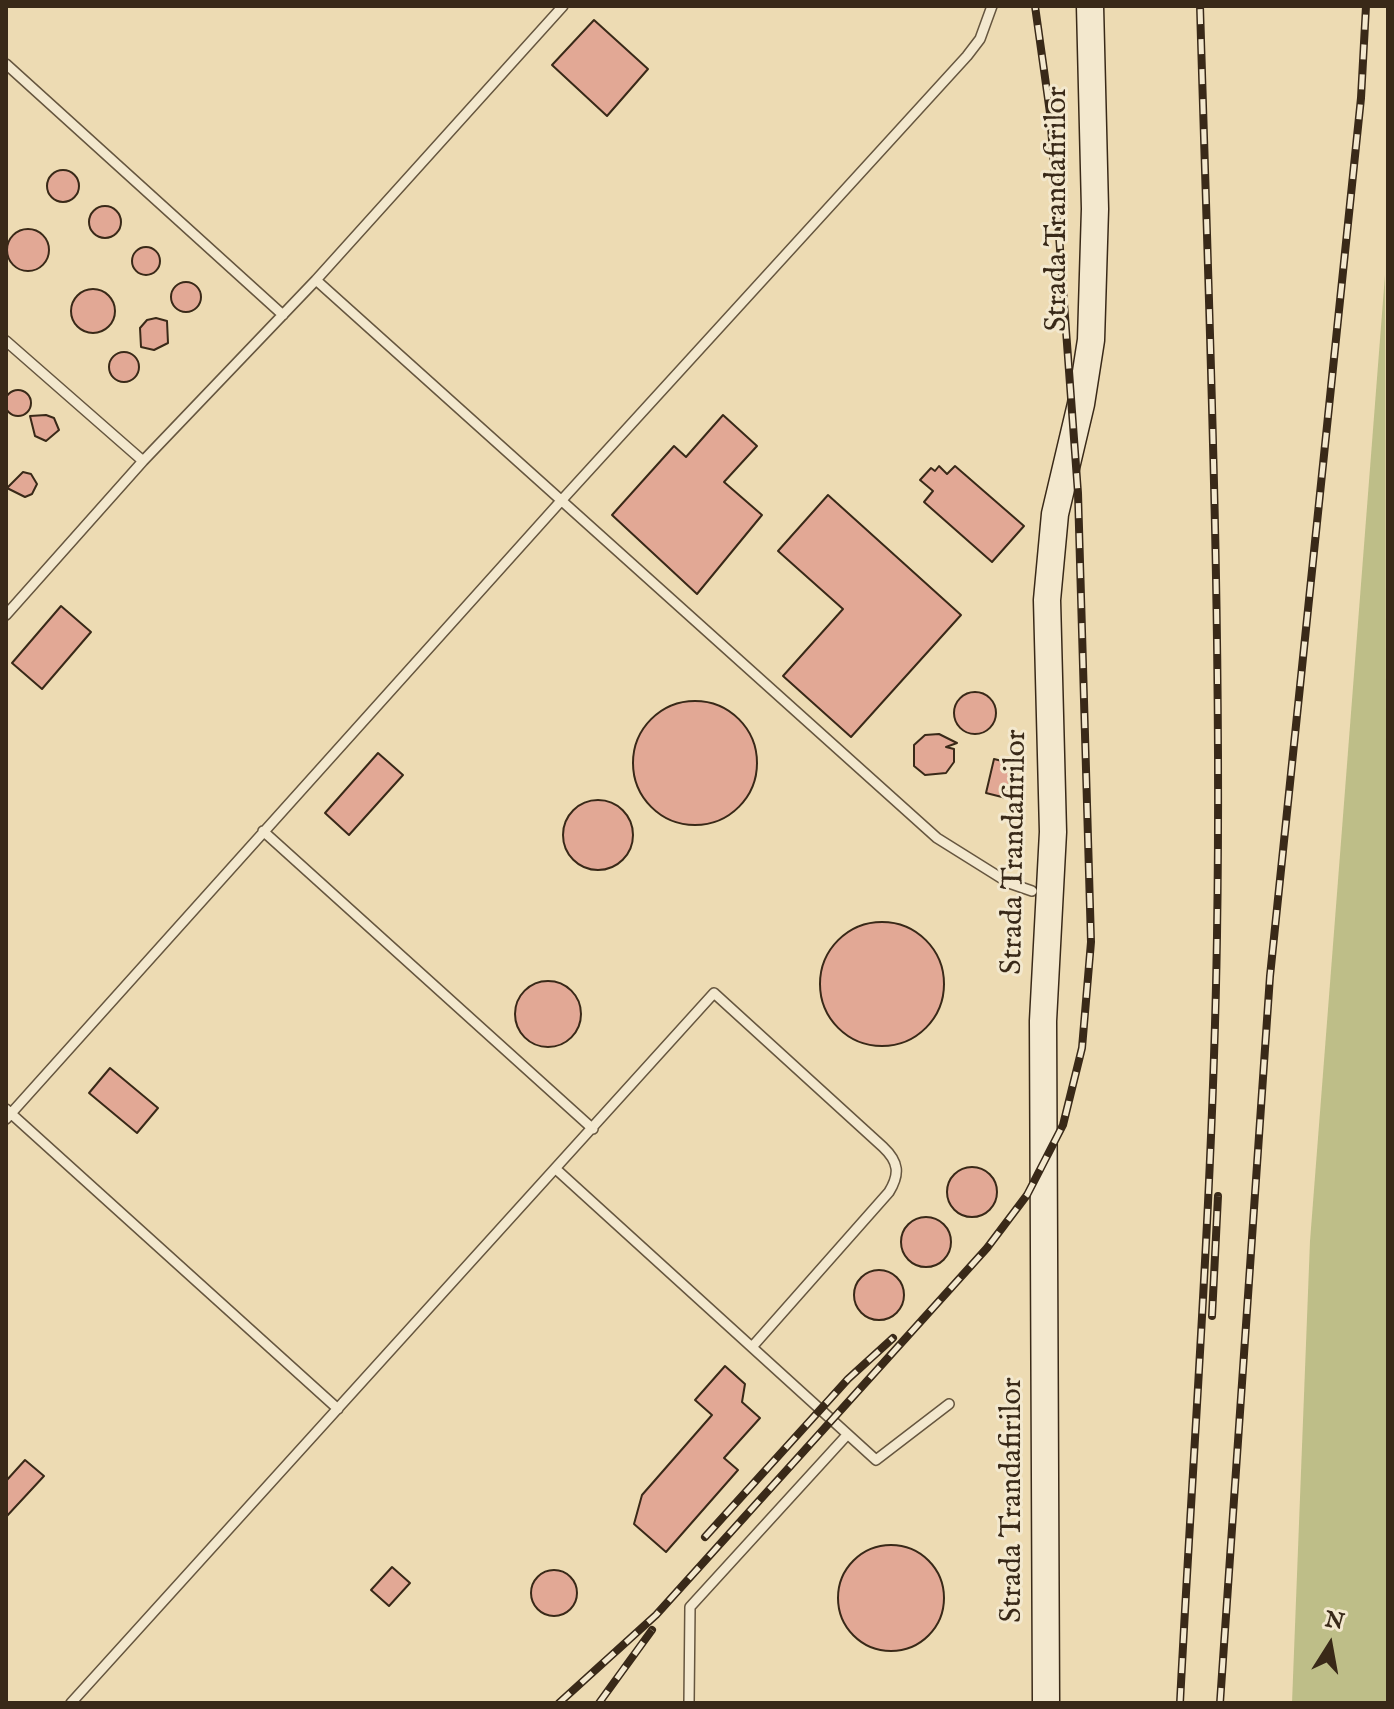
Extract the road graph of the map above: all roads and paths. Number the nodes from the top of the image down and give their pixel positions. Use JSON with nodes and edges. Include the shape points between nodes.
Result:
{"nodes":[{"id":1,"x":563,"y":6,"type":"edge"},
{"id":2,"x":992,"y":6,"type":"edge"},
{"id":3,"x":1090,"y":6,"type":"edge"},
{"id":4,"x":6,"y":64,"type":"edge"},
{"id":5,"x":316,"y":280,"type":"junction"},
{"id":6,"x":283,"y":315,"type":"junction"},
{"id":7,"x":6,"y":341,"type":"edge"},
{"id":8,"x":143,"y":461,"type":"junction"},
{"id":9,"x":560,"y":502,"type":"junction"},
{"id":10,"x":6,"y":615,"type":"edge"},
{"id":11,"x":263,"y":831,"type":"junction"},
{"id":12,"x":1032,"y":891,"type":"dead end"},
{"id":13,"x":8,"y":1114,"type":"edge"},
{"id":14,"x":593,"y":1129,"type":"junction"},
{"id":15,"x":557,"y":1170,"type":"junction"},
{"id":16,"x":752,"y":1347,"type":"junction"},
{"id":17,"x":949,"y":1404,"type":"dead end"},
{"id":18,"x":338,"y":1409,"type":"junction"},
{"id":19,"x":847,"y":1435,"type":"junction"},
{"id":20,"x":71,"y":1703,"type":"edge"},
{"id":21,"x":689,"y":1703,"type":"edge"},
{"id":22,"x":1046,"y":1703,"type":"edge"}],
"edges":[{"from":1,"to":5,"type":"lane"},
{"from":2,"to":9,"type":"lane","via":[[980,39],[967,56]]},
{"from":3,"to":22,"type":"main road","name":"Strada Trandafirilor","via":[[1095,209],[1091,340],[1055,514],[1047,600],[1053,832],[1043,1021]]},
{"from":4,"to":6,"type":"lane"},
{"from":5,"to":6,"type":"lane"},
{"from":5,"to":9,"type":"lane"},
{"from":6,"to":8,"type":"lane"},
{"from":7,"to":8,"type":"lane"},
{"from":8,"to":10,"type":"lane"},
{"from":9,"to":11,"type":"lane"},
{"from":9,"to":12,"type":"lane","via":[[937,838],[1009,883]]},
{"from":11,"to":13,"type":"lane"},
{"from":11,"to":14,"type":"lane"},
{"from":13,"to":18,"type":"lane"},
{"from":14,"to":15,"type":"lane"},
{"from":14,"to":16,"type":"lane","via":[[714,993],[891,1155],[898,1171],[889,1192]]},
{"from":15,"to":16,"type":"lane"},
{"from":15,"to":18,"type":"lane"},
{"from":16,"to":19,"type":"lane"},
{"from":17,"to":19,"type":"lane","via":[[876,1460]]},
{"from":18,"to":20,"type":"lane"},
{"from":19,"to":21,"type":"lane","via":[[690,1607]]}]}
